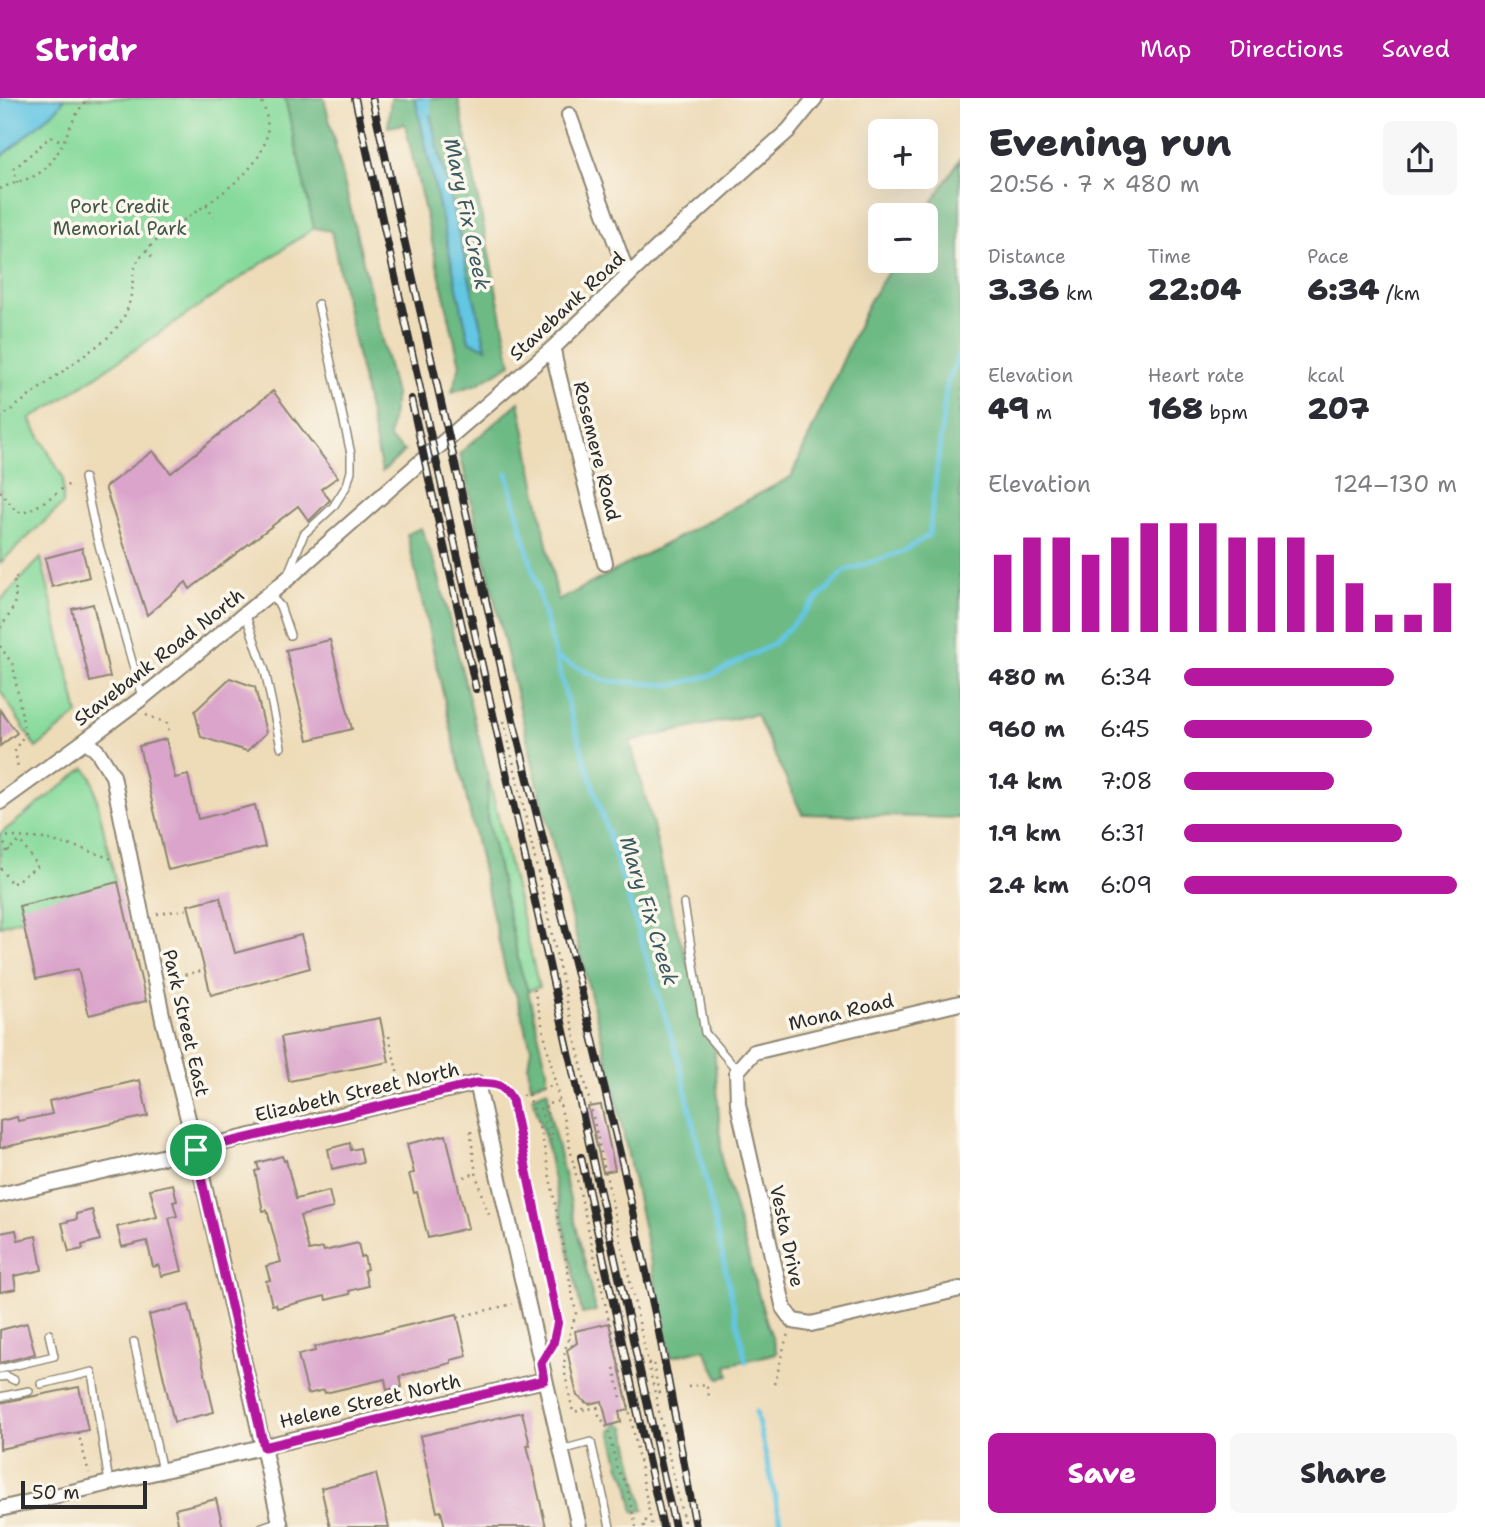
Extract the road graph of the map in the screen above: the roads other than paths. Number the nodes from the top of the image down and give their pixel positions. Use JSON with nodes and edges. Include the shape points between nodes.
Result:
{"nodes":[{"id":1,"x":815,"y":98,"type":"edge"},
{"id":2,"x":569,"y":115,"type":"dead end"},
{"id":3,"x":628,"y":276,"type":"junction"},
{"id":4,"x":317,"y":304,"type":"dead end"},
{"id":5,"x":553,"y":348,"type":"junction"},
{"id":6,"x":85,"y":479,"type":"road end"},
{"id":7,"x":337,"y":535,"type":"joint"},
{"id":8,"x":606,"y":563,"type":"dead end"},
{"id":9,"x":285,"y":581,"type":"junction"},
{"id":10,"x":269,"y":594,"type":"junction"},
{"id":11,"x":245,"y":613,"type":"junction"},
{"id":12,"x":290,"y":635,"type":"dead end"},
{"id":13,"x":142,"y":698,"type":"junction"},
{"id":14,"x":86,"y":740,"type":"junction"},
{"id":15,"x":281,"y":747,"type":"dead end"},
{"id":16,"x":0,"y":802,"type":"edge"},
{"id":17,"x":684,"y":904,"type":"dead end"},
{"id":18,"x":960,"y":1003,"type":"edge"},
{"id":19,"x":737,"y":1071,"type":"junction"},
{"id":20,"x":477,"y":1083,"type":"junction"},
{"id":21,"x":196,"y":1150,"type":"junction"},
{"id":22,"x":0,"y":1195,"type":"edge"},
{"id":23,"x":960,"y":1289,"type":"edge"},
{"id":24,"x":48,"y":1334,"type":"dead end"},
{"id":25,"x":134,"y":1342,"type":"dead end"},
{"id":26,"x":541,"y":1363,"type":"junction"},
{"id":27,"x":0,"y":1369,"type":"edge"},
{"id":28,"x":0,"y":1377,"type":"edge"},
{"id":29,"x":14,"y":1380,"type":"dead end"},
{"id":30,"x":544,"y":1380,"type":"junction"},
{"id":31,"x":41,"y":1384,"type":"dead end"},
{"id":32,"x":29,"y":1391,"type":"dead end"},
{"id":33,"x":0,"y":1397,"type":"edge"},
{"id":34,"x":264,"y":1447,"type":"junction"},
{"id":35,"x":561,"y":1450,"type":"junction"},
{"id":36,"x":162,"y":1471,"type":"junction"},
{"id":37,"x":109,"y":1483,"type":"junction"},
{"id":38,"x":0,"y":1509,"type":"edge"},
{"id":39,"x":280,"y":1524,"type":"edge"},
{"id":40,"x":262,"y":1527,"type":"edge"},
{"id":41,"x":579,"y":1527,"type":"edge"},
{"id":42,"x":610,"y":1527,"type":"edge"}],
"edges":[{"from":1,"to":3,"type":"street","name":"Stavebank Road","via":[[789,130]]},
{"from":2,"to":3,"type":"street"},
{"from":3,"to":5,"type":"street","name":"Stavebank Road"},
{"from":4,"to":9,"type":"lane","via":[[352,454],[351,471],[333,507],[304,534]]},
{"from":5,"to":7,"type":"street","name":"Stavebank Road"},
{"from":5,"to":8,"type":"street","name":"Rosemere Road"},
{"from":6,"to":13,"type":"lane"},
{"from":7,"to":9,"type":"street","name":"Stavebank Road North"},
{"from":9,"to":10,"type":"street","name":"Stavebank Road North"},
{"from":10,"to":11,"type":"street","name":"Stavebank Road North"},
{"from":10,"to":12,"type":"lane","via":[[280,606]]},
{"from":11,"to":13,"type":"street","name":"Stavebank Road North"},
{"from":11,"to":15,"type":"lane","via":[[265,671]]},
{"from":13,"to":14,"type":"street","name":"Stavebank Road North"},
{"from":14,"to":16,"type":"street","name":"Stavebank Road North"},
{"from":14,"to":21,"type":"street","name":"Park Street East","via":[[113,776],[163,1020]]},
{"from":17,"to":19,"type":"lane","via":[[705,1033]]},
{"from":18,"to":19,"type":"street","name":"Mona Road","via":[[754,1052]]},
{"from":19,"to":23,"type":"street","name":"Vesta Drive","via":[[738,1104],[780,1295],[793,1321],[811,1324]]},
{"from":20,"to":21,"type":"street","name":"Elizabeth Street North"},
{"from":20,"to":26,"type":"street"},
{"from":20,"to":26,"type":"lane","via":[[498,1084],[512,1100],[558,1321],[553,1344]]},
{"from":21,"to":22,"type":"street","name":"Elizabeth Street North"},
{"from":21,"to":34,"type":"street","name":"Park Street East"},
{"from":24,"to":27,"type":"lane","via":[[54,1356]]},
{"from":25,"to":36,"type":"lane"},
{"from":26,"to":30,"type":"street"},
{"from":28,"to":29,"type":"lane"},
{"from":30,"to":34,"type":"street","name":"Helene Street North"},
{"from":30,"to":35,"type":"street"},
{"from":31,"to":37,"type":"lane","via":[[92,1372]]},
{"from":32,"to":33,"type":"lane"},
{"from":34,"to":36,"type":"street","name":"Helene Street North"},
{"from":34,"to":39,"type":"street","name":"Park Street East"},
{"from":35,"to":41,"type":"street"},
{"from":35,"to":42,"type":"lane","via":[[591,1442]]},
{"from":36,"to":37,"type":"street","name":"Helene Street North"},
{"from":37,"to":38,"type":"street","name":"Helene Street North"},
{"from":39,"to":40,"type":"lane"}]}
